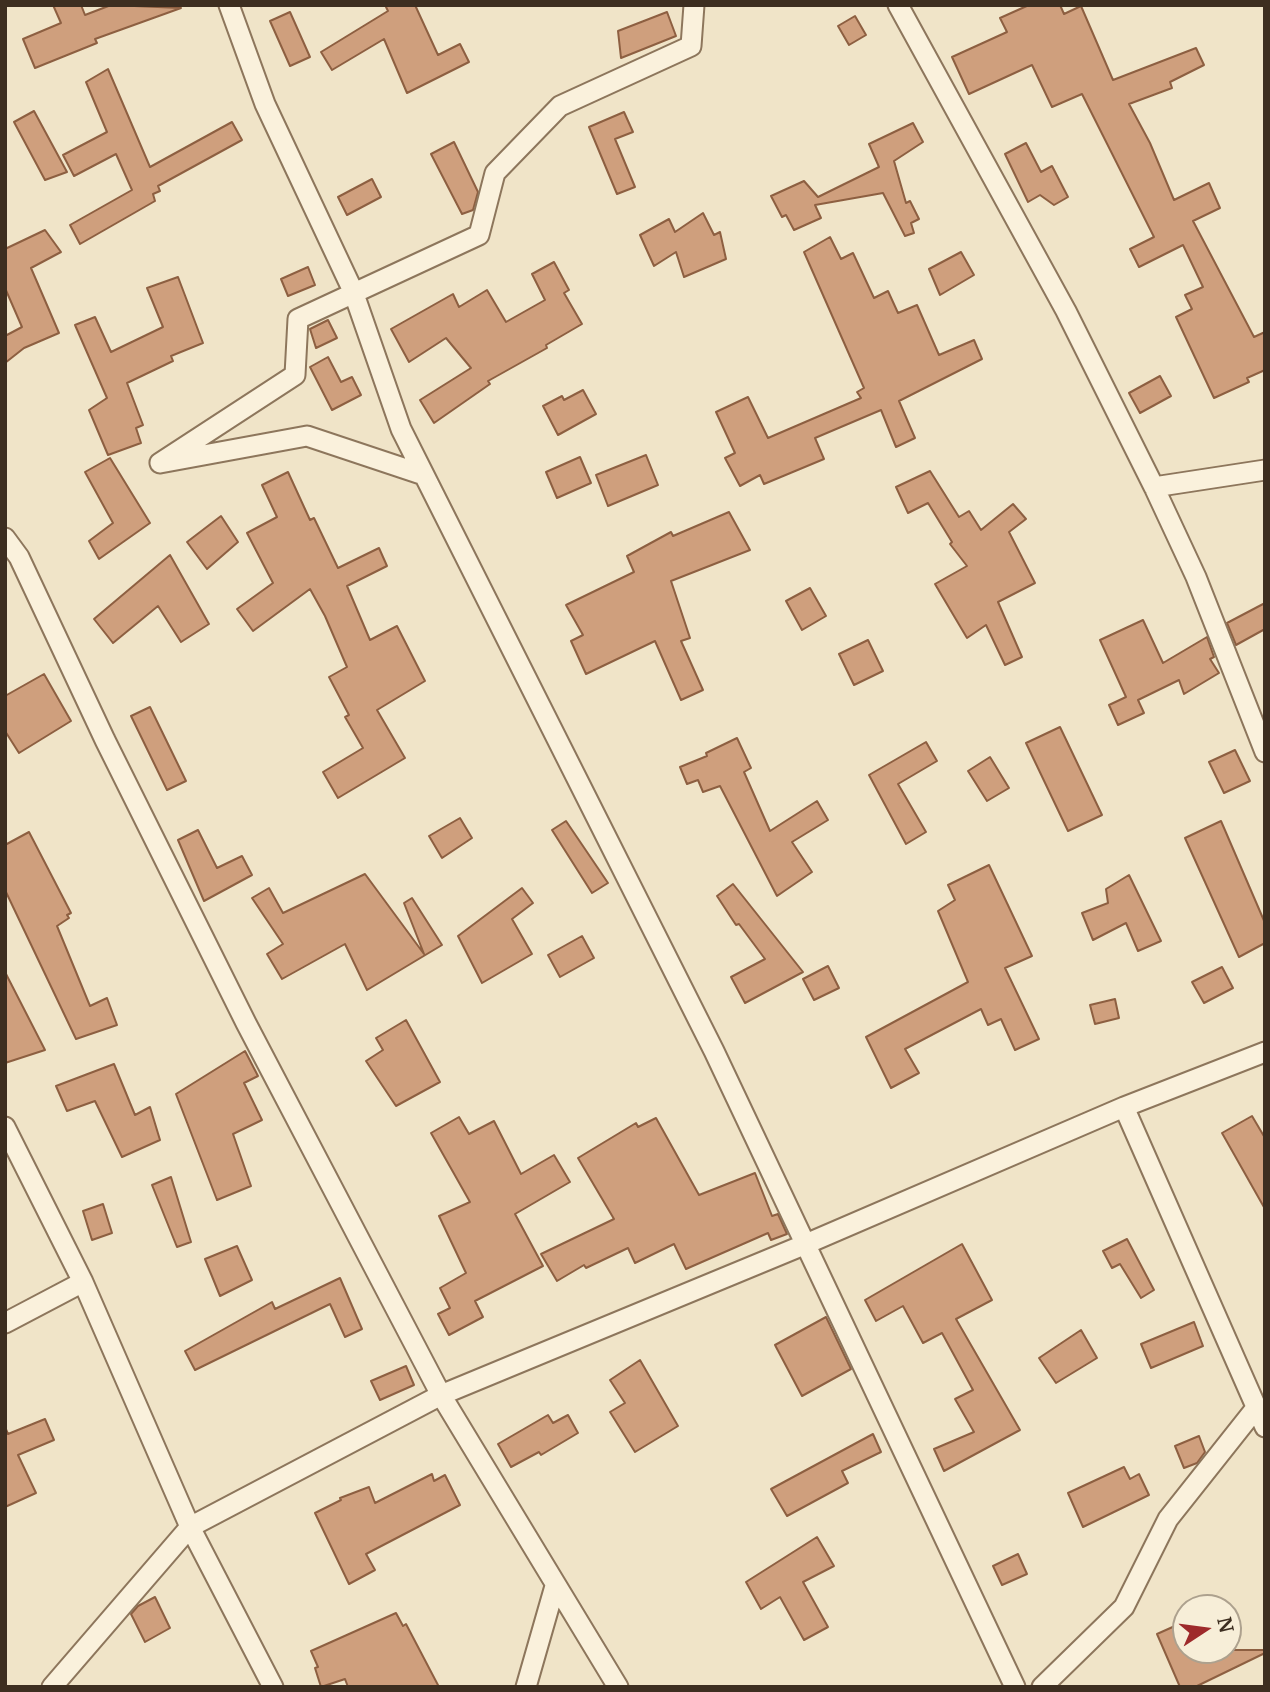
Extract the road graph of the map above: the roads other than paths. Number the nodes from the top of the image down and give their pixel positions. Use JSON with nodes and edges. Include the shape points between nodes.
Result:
{"nodes":[{"id":1,"x":229,"y":5,"type":"edge"},
{"id":2,"x":694,"y":5,"type":"edge"},
{"id":3,"x":898,"y":5,"type":"edge"},
{"id":4,"x":353,"y":291,"type":"junction"},
{"id":5,"x":1265,"y":470,"type":"edge"},
{"id":6,"x":424,"y":475,"type":"junction"},
{"id":7,"x":1154,"y":487,"type":"junction"},
{"id":8,"x":5,"y":538,"type":"edge"},
{"id":9,"x":1265,"y":752,"type":"edge"},
{"id":10,"x":1265,"y":1052,"type":"edge"},
{"id":11,"x":1124,"y":1107,"type":"junction"},
{"id":12,"x":5,"y":1127,"type":"edge"},
{"id":13,"x":806,"y":1244,"type":"junction"},
{"id":14,"x":83,"y":1282,"type":"junction"},
{"id":15,"x":5,"y":1324,"type":"edge"},
{"id":16,"x":441,"y":1395,"type":"junction"},
{"id":17,"x":1256,"y":1408,"type":"junction"},
{"id":18,"x":1265,"y":1427,"type":"edge"},
{"id":19,"x":190,"y":1527,"type":"junction"},
{"id":20,"x":555,"y":1586,"type":"junction"},
{"id":21,"x":52,"y":1687,"type":"edge"},
{"id":22,"x":273,"y":1687,"type":"edge"},
{"id":23,"x":526,"y":1687,"type":"edge"},
{"id":24,"x":618,"y":1687,"type":"edge"},
{"id":25,"x":1015,"y":1687,"type":"edge"},
{"id":26,"x":1042,"y":1687,"type":"edge"}],
"edges":[{"from":1,"to":4,"type":"street","via":[[265,104]]},
{"from":2,"to":4,"type":"street","via":[[691,46],[560,106],[495,173],[478,235]]},
{"from":3,"to":7,"type":"street","via":[[1066,311]]},
{"from":4,"to":6,"type":"street","via":[[401,429]]},
{"from":4,"to":6,"type":"street","via":[[298,319],[295,375],[160,463],[307,436]]},
{"from":5,"to":7,"type":"street"},
{"from":6,"to":13,"type":"street"},
{"from":7,"to":9,"type":"street","via":[[1196,577]]},
{"from":8,"to":16,"type":"street","via":[[19,557],[246,1023]]},
{"from":10,"to":11,"type":"street"},
{"from":11,"to":13,"type":"street"},
{"from":11,"to":17,"type":"street"},
{"from":12,"to":14,"type":"street"},
{"from":13,"to":16,"type":"street"},
{"from":13,"to":25,"type":"street"},
{"from":14,"to":15,"type":"street"},
{"from":14,"to":19,"type":"street"},
{"from":16,"to":19,"type":"street"},
{"from":16,"to":20,"type":"street"},
{"from":17,"to":18,"type":"street"},
{"from":17,"to":26,"type":"street","via":[[1168,1518],[1125,1607]]},
{"from":19,"to":21,"type":"street"},
{"from":19,"to":22,"type":"street"},
{"from":20,"to":23,"type":"street"},
{"from":20,"to":24,"type":"street"}]}
